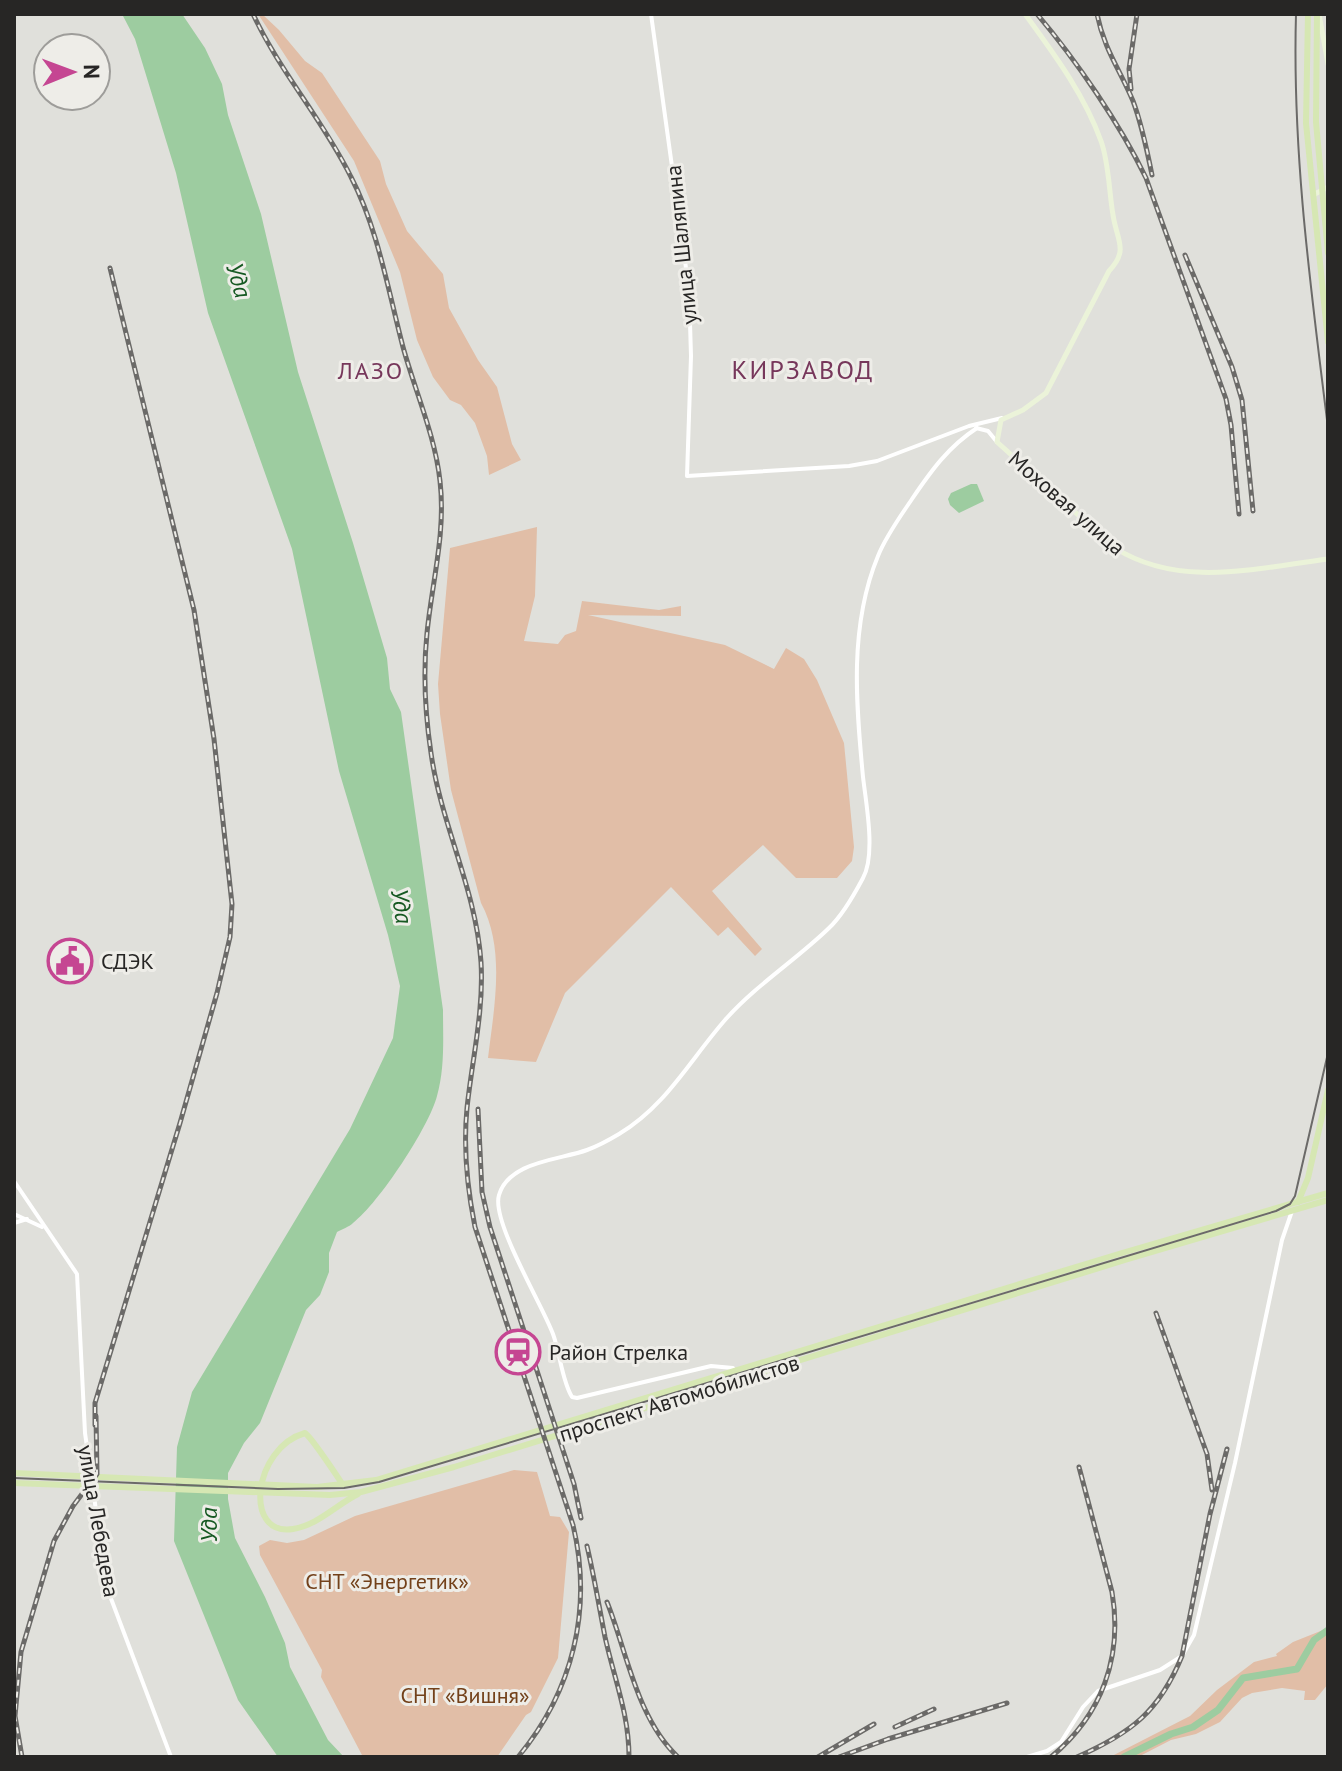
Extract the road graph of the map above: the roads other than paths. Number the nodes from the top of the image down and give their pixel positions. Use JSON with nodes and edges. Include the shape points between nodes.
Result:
{"nodes":[{"id":1,"x":651,"y":14,"type":"edge"},
{"id":2,"x":1025,"y":14,"type":"edge"},
{"id":3,"x":1308,"y":14,"type":"edge"},
{"id":4,"x":1318,"y":14,"type":"edge"},
{"id":5,"x":1328,"y":64,"type":"edge"},
{"id":6,"x":1325,"y":189,"type":"edge"},
{"id":7,"x":1313,"y":195,"type":"junction"},
{"id":8,"x":1328,"y":253,"type":"edge"},
{"id":9,"x":1328,"y":342,"type":"edge"},
{"id":10,"x":1004,"y":418,"type":"junction"},
{"id":11,"x":969,"y":426,"type":"junction"},
{"id":12,"x":977,"y":428,"type":"junction"},
{"id":13,"x":997,"y":442,"type":"junction"},
{"id":14,"x":687,"y":476,"type":"joint"},
{"id":15,"x":1328,"y":559,"type":"edge"},
{"id":16,"x":1328,"y":1090,"type":"edge"},
{"id":17,"x":14,"y":1181,"type":"edge"},
{"id":18,"x":1328,"y":1193,"type":"edge"},
{"id":19,"x":1328,"y":1200,"type":"edge"},
{"id":20,"x":1299,"y":1201,"type":"junction"},
{"id":21,"x":1292,"y":1211,"type":"junction"},
{"id":22,"x":14,"y":1214,"type":"edge"},
{"id":23,"x":27,"y":1219,"type":"junction"},
{"id":24,"x":14,"y":1223,"type":"edge"},
{"id":25,"x":47,"y":1231,"type":"junction"},
{"id":26,"x":734,"y":1372,"type":"junction"},
{"id":27,"x":14,"y":1473,"type":"edge"},
{"id":28,"x":40,"y":1480,"type":"junction"},
{"id":29,"x":14,"y":1483,"type":"edge"},
{"id":30,"x":343,"y":1485,"type":"junction"},
{"id":31,"x":277,"y":1489,"type":"junction"},
{"id":32,"x":361,"y":1492,"type":"junction"},
{"id":33,"x":330,"y":1495,"type":"junction"},
{"id":34,"x":338,"y":1508,"type":"junction"},
{"id":35,"x":171,"y":1757,"type":"edge"},
{"id":36,"x":1027,"y":1757,"type":"edge"}],
"edges":[{"from":1,"to":14,"type":"street","name":"улица Шаляпина","via":[[689,290]]},
{"from":2,"to":10,"type":"main road","via":[[1075,85],[1102,144],[1122,253],[1046,393]]},
{"from":3,"to":7,"type":"main road","via":[[1306,116]]},
{"from":4,"to":5,"type":"main road"},
{"from":4,"to":6,"type":"main road","via":[[1316,122]]},
{"from":6,"to":7,"type":"main road"},
{"from":6,"to":8,"type":"main road"},
{"from":7,"to":9,"type":"main road"},
{"from":10,"to":11,"type":"street","name":"Моховая улица"},
{"from":10,"to":13,"type":"main road"},
{"from":11,"to":12,"type":"street"},
{"from":11,"to":14,"type":"street","name":"Моховая улица","via":[[877,461],[849,466]]},
{"from":12,"to":13,"type":"street"},
{"from":12,"to":26,"type":"street","via":[[938,461],[878,555],[868,583],[857,664],[867,822],[865,876],[839,917],[751,993],[640,1122],[588,1150],[533,1165],[504,1183],[498,1203],[516,1261],[556,1341],[572,1397],[711,1366]]},
{"from":13,"to":15,"type":"main road","name":"Моховая улица","via":[[1115,548],[1137,561],[1206,574]]},
{"from":16,"to":20,"type":"main road"},
{"from":17,"to":25,"type":"street"},
{"from":18,"to":20,"type":"main road","name":"проспект Автомобилистов"},
{"from":19,"to":21,"type":"main road","name":"проспект Автомобилистов"},
{"from":20,"to":21,"type":"main road"},
{"from":20,"to":26,"type":"main road","name":"проспект Автомобилистов"},
{"from":21,"to":32,"type":"main road","name":"проспект Автомобилистов"},
{"from":21,"to":36,"type":"street","via":[[1194,1635],[1182,1656],[1160,1670],[1098,1691],[1061,1742]]},
{"from":22,"to":23,"type":"street"},
{"from":23,"to":24,"type":"street"},
{"from":23,"to":25,"type":"street"},
{"from":25,"to":35,"type":"street","name":"улица Лебедева","via":[[77,1274],[85,1433],[107,1588]]},
{"from":26,"to":30,"type":"main road","name":"проспект Автомобилистов","via":[[376,1480]]},
{"from":27,"to":28,"type":"main road","name":"проспект Автомобилистов"},
{"from":28,"to":29,"type":"main road","name":"проспект Автомобилистов"},
{"from":28,"to":31,"type":"main road","name":"проспект Автомобилистов"},
{"from":30,"to":31,"type":"main road","name":"проспект Автомобилистов"},
{"from":30,"to":34,"type":"main road","via":[[305,1433],[279,1449],[262,1477],[263,1512],[281,1529],[303,1526]]},
{"from":31,"to":33,"type":"main road","name":"проспект Автомобилистов"},
{"from":32,"to":33,"type":"main road","name":"проспект Автомобилистов"},
{"from":32,"to":34,"type":"main road"},
{"from":33,"to":34,"type":"main road"}]}
